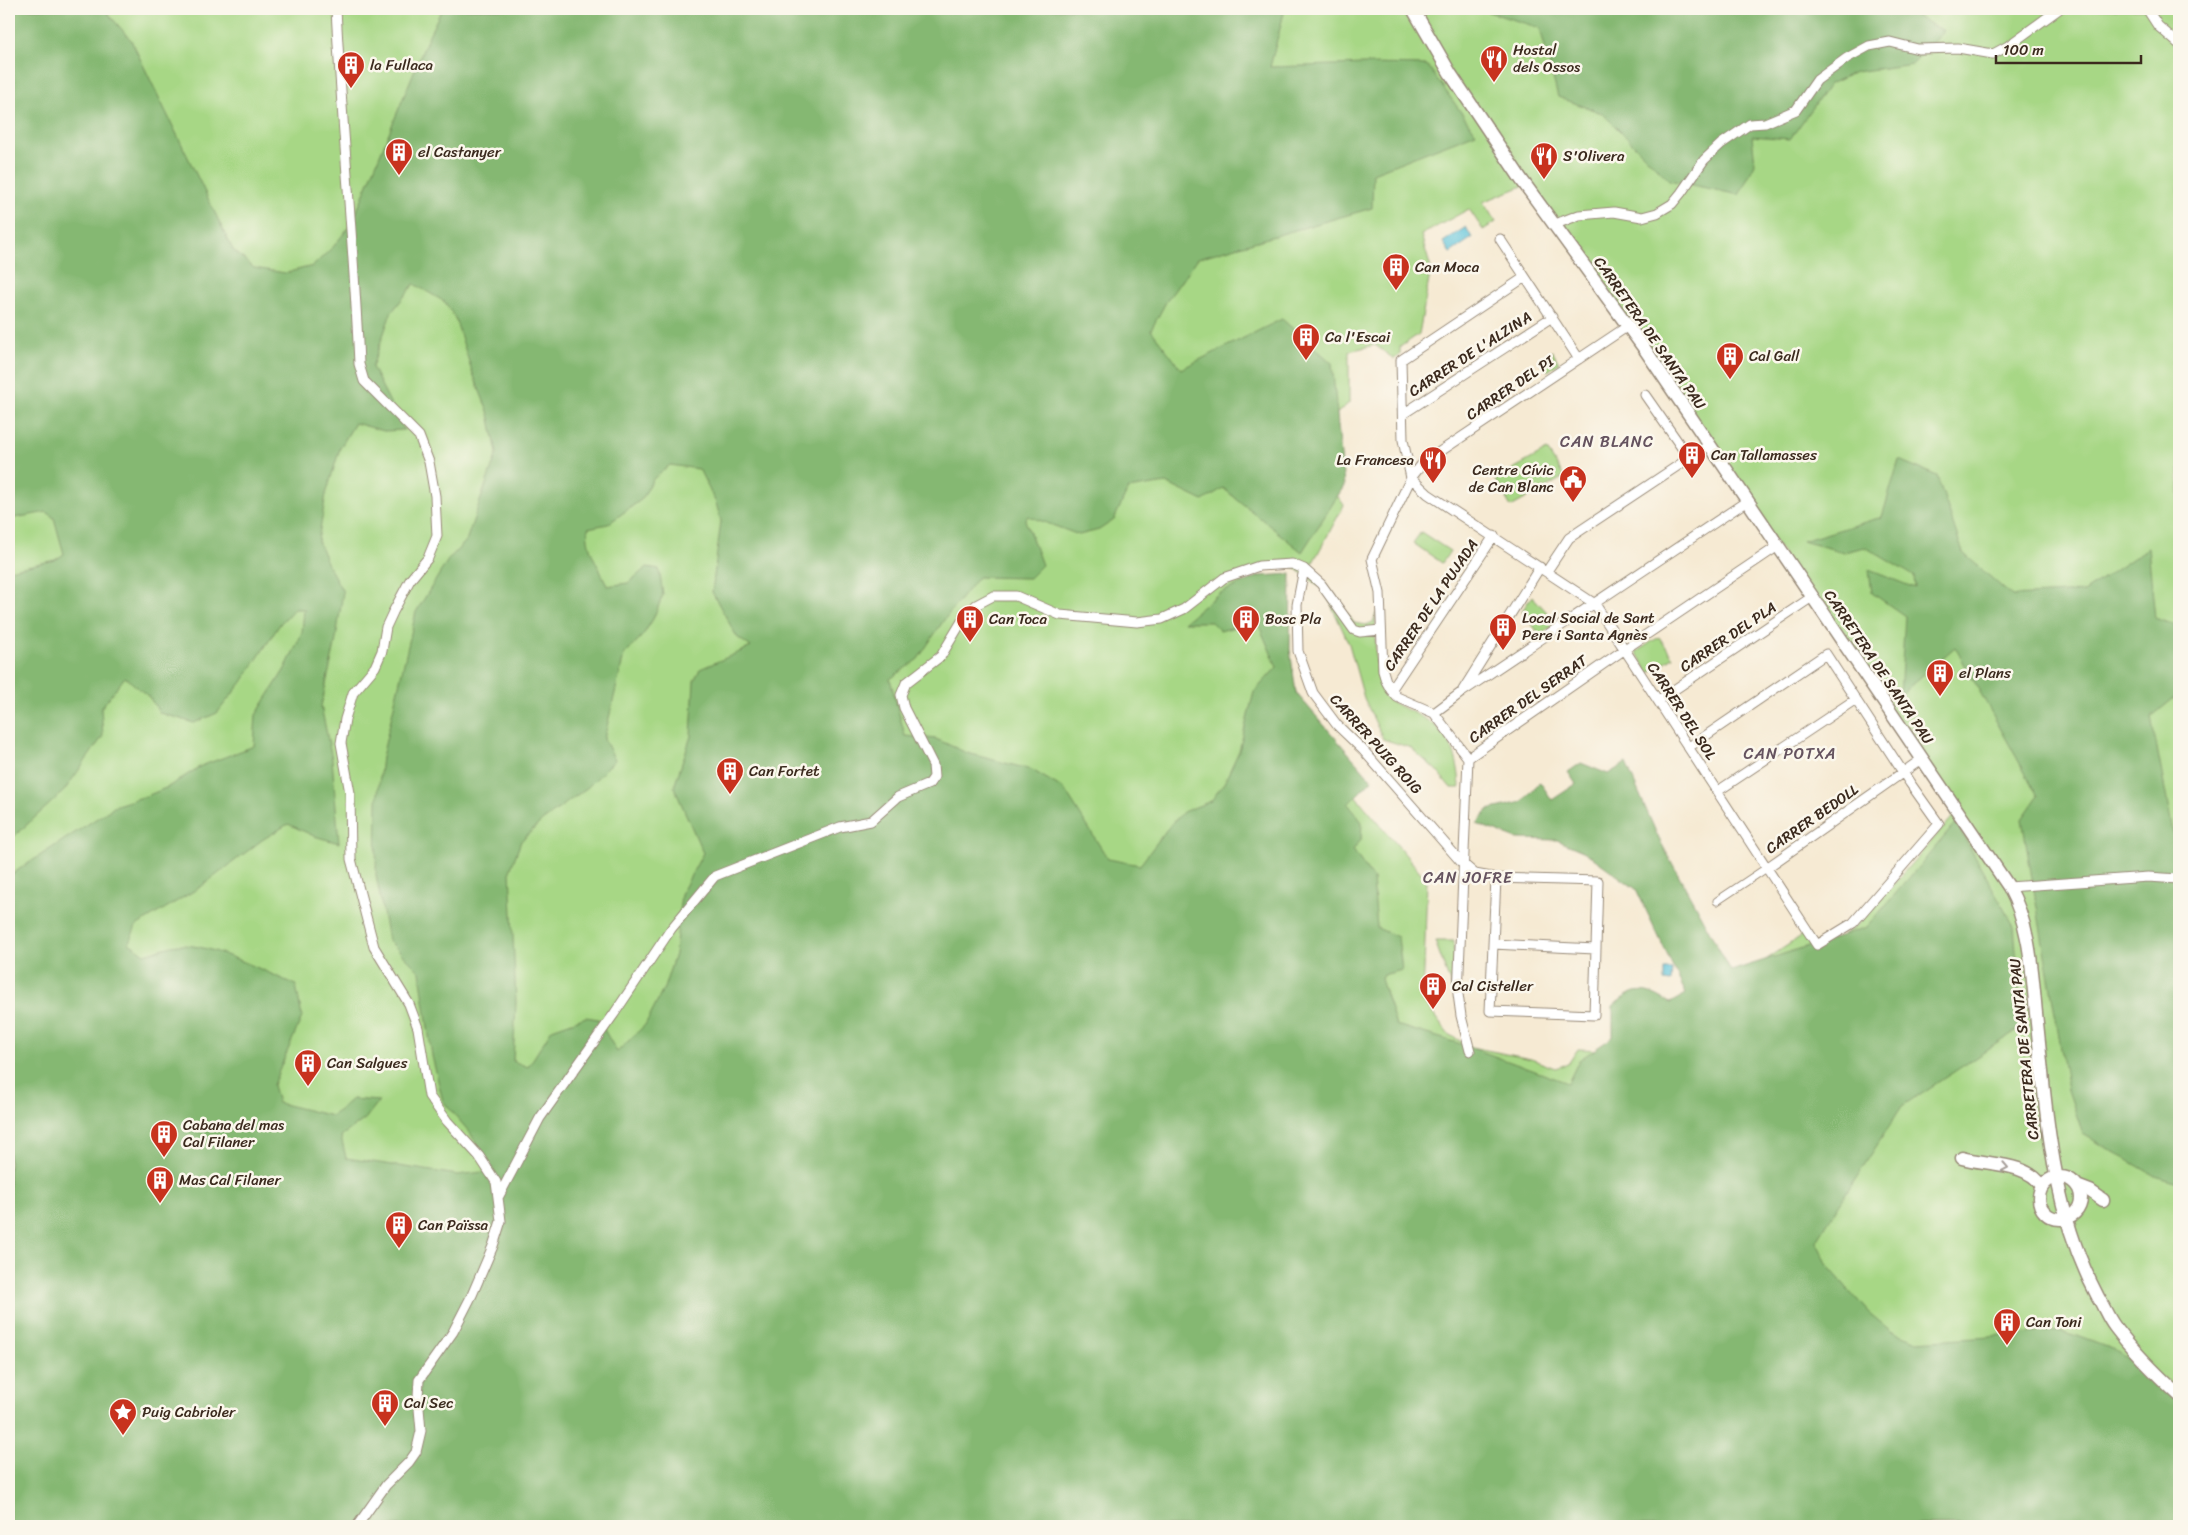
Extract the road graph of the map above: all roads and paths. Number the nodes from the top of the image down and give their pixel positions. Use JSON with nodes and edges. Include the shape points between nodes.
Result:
{"nodes":[{"id":1,"x":336,"y":9,"type":"edge"},
{"id":2,"x":1413,"y":9,"type":"edge"},
{"id":3,"x":2059,"y":9,"type":"edge"},
{"id":4,"x":2147,"y":9,"type":"edge"},
{"id":5,"x":2179,"y":44,"type":"edge"},
{"id":6,"x":1554,"y":225,"type":"junction"},
{"id":7,"x":1500,"y":239,"type":"dead end"},
{"id":8,"x":1525,"y":277,"type":"junction"},
{"id":9,"x":1552,"y":317,"type":"junction"},
{"id":10,"x":1628,"y":326,"type":"junction"},
{"id":11,"x":1580,"y":359,"type":"junction"},
{"id":12,"x":1645,"y":395,"type":"dead end"},
{"id":13,"x":1403,"y":414,"type":"junction"},
{"id":14,"x":1709,"y":445,"type":"junction"},
{"id":15,"x":1689,"y":458,"type":"junction"},
{"id":16,"x":1411,"y":478,"type":"junction"},
{"id":17,"x":1747,"y":501,"type":"junction"},
{"id":18,"x":1494,"y":536,"type":"junction"},
{"id":19,"x":1778,"y":546,"type":"junction"},
{"id":20,"x":1304,"y":569,"type":"junction"},
{"id":21,"x":1543,"y":569,"type":"junction"},
{"id":22,"x":1812,"y":597,"type":"junction"},
{"id":23,"x":1595,"y":604,"type":"junction"},
{"id":24,"x":1381,"y":630,"type":"junction"},
{"id":25,"x":1625,"y":649,"type":"junction"},
{"id":26,"x":1390,"y":690,"type":"junction"},
{"id":27,"x":1462,"y":692,"type":"junction"},
{"id":28,"x":1658,"y":700,"type":"junction"},
{"id":29,"x":1856,"y":700,"type":"junction"},
{"id":30,"x":1434,"y":713,"type":"junction"},
{"id":31,"x":1689,"y":747,"type":"junction"},
{"id":32,"x":1468,"y":758,"type":"junction"},
{"id":33,"x":1922,"y":759,"type":"junction"},
{"id":34,"x":1903,"y":772,"type":"junction"},
{"id":35,"x":1718,"y":791,"type":"junction"},
{"id":36,"x":1462,"y":863,"type":"junction"},
{"id":37,"x":1768,"y":866,"type":"junction"},
{"id":38,"x":1496,"y":878,"type":"junction"},
{"id":39,"x":2179,"y":879,"type":"edge"},
{"id":40,"x":2009,"y":887,"type":"junction"},
{"id":41,"x":1717,"y":901,"type":"dead end"},
{"id":42,"x":1493,"y":944,"type":"junction"},
{"id":43,"x":1595,"y":949,"type":"junction"},
{"id":44,"x":1470,"y":1050,"type":"dead end"},
{"id":45,"x":2051,"y":1149,"type":"junction"},
{"id":46,"x":1962,"y":1158,"type":"dead end"},
{"id":47,"x":2056,"y":1177,"type":"junction"},
{"id":48,"x":2074,"y":1183,"type":"junction"},
{"id":49,"x":2042,"y":1186,"type":"junction"},
{"id":50,"x":499,"y":1196,"type":"junction"},
{"id":51,"x":2078,"y":1209,"type":"junction"},
{"id":52,"x":2063,"y":1223,"type":"junction"},
{"id":53,"x":2077,"y":1254,"type":"junction"},
{"id":54,"x":2179,"y":1395,"type":"edge"},
{"id":55,"x":357,"y":1526,"type":"edge"}],
"edges":[{"from":1,"to":50,"type":"street","via":[[359,364],[364,380],[411,426],[424,447],[435,496],[437,536],[428,558],[410,580],[393,612],[375,667],[353,693],[345,718],[340,743],[350,793],[352,859],[374,947],[415,1018],[430,1096],[487,1167],[496,1182]]},
{"from":2,"to":6,"type":"main road","name":"CARRETERA DE SANTA PAU","via":[[1450,73]]},
{"from":3,"to":6,"type":"street","via":[[1992,54],[1958,48],[1918,49],[1890,42],[1869,46],[1817,80],[1796,110],[1764,123],[1750,124],[1721,144],[1704,160],[1677,199],[1657,213],[1642,217],[1614,212],[1579,215]]},
{"from":4,"to":5,"type":"street","via":[[2158,26]]},
{"from":6,"to":10,"type":"main road","name":"CARRETERA DE SANTA PAU"},
{"from":7,"to":8,"type":"street"},
{"from":8,"to":9,"type":"street"},
{"from":8,"to":13,"type":"street","via":[[1401,360]]},
{"from":9,"to":11,"type":"street"},
{"from":9,"to":13,"type":"street","name":"CARRER DE L'ALZINA"},
{"from":10,"to":11,"type":"street","name":"CARRER DEL PI"},
{"from":10,"to":14,"type":"main road","name":"CARRETERA DE SANTA PAU"},
{"from":11,"to":16,"type":"street","name":"CARRER DEL PI","via":[[1423,463]]},
{"from":12,"to":15,"type":"street"},
{"from":13,"to":16,"type":"street","via":[[1403,440]]},
{"from":14,"to":15,"type":"street"},
{"from":14,"to":17,"type":"main road","name":"CARRETERA DE SANTA PAU"},
{"from":15,"to":21,"type":"street","via":[[1569,538]]},
{"from":16,"to":18,"type":"street","name":"CARRER DEL SOL","via":[[1428,494]]},
{"from":16,"to":24,"type":"street","name":"CARRER DEL PI","via":[[1372,559],[1380,592]]},
{"from":17,"to":19,"type":"main road","name":"CARRETERA DE SANTA PAU"},
{"from":17,"to":23,"type":"street"},
{"from":18,"to":21,"type":"street","name":"CARRER DEL SOL"},
{"from":18,"to":26,"type":"street","name":"CARRER DE LA PUJADA"},
{"from":19,"to":22,"type":"main road","name":"CARRETERA DE SANTA PAU"},
{"from":19,"to":25,"type":"street","name":"CARRER DEL SERRAT"},
{"from":20,"to":24,"type":"street","via":[[1321,584],[1354,630]]},
{"from":20,"to":36,"type":"street","name":"CARRER PUIG ROIG","via":[[1296,605],[1298,651],[1313,693],[1337,725]]},
{"from":20,"to":50,"type":"street","via":[[1292,564],[1258,566],[1224,578],[1184,609],[1162,619],[1137,622],[1060,615],[1016,596],[993,596],[976,605],[962,621],[942,656],[906,683],[901,695],[904,708],[933,765],[934,777],[929,784],[898,797],[871,821],[840,827],[715,876],[671,929],[540,1118]]},
{"from":21,"to":23,"type":"street","name":"CARRER DEL SOL"},
{"from":21,"to":27,"type":"street"},
{"from":22,"to":28,"type":"street","name":"CARRER DEL PLA"},
{"from":22,"to":33,"type":"main road","name":"CARRETERA DE SANTA PAU"},
{"from":23,"to":25,"type":"street","name":"CARRER DEL SOL"},
{"from":23,"to":27,"type":"street"},
{"from":24,"to":26,"type":"street","name":"CARRER DEL PI","via":[[1383,671]]},
{"from":25,"to":28,"type":"street","name":"CARRER DEL SOL"},
{"from":25,"to":32,"type":"street","name":"CARRER DEL SERRAT"},
{"from":26,"to":30,"type":"street","via":[[1397,697]]},
{"from":27,"to":30,"type":"street"},
{"from":28,"to":31,"type":"street","name":"CARRER DEL SOL"},
{"from":29,"to":31,"type":"street","via":[[1826,654]]},
{"from":29,"to":34,"type":"street"},
{"from":29,"to":35,"type":"street"},
{"from":30,"to":32,"type":"street"},
{"from":31,"to":35,"type":"street","name":"CARRER DEL SOL"},
{"from":32,"to":36,"type":"street"},
{"from":33,"to":34,"type":"street","name":"CARRER BEDOLL"},
{"from":33,"to":40,"type":"main road","name":"CARRETERA DE SANTA PAU"},
{"from":34,"to":37,"type":"street","name":"CARRER BEDOLL"},
{"from":34,"to":37,"type":"street","name":"CARRER DEL SOL","via":[[1939,824],[1853,923],[1817,945]]},
{"from":35,"to":37,"type":"street","name":"CARRER DEL SOL"},
{"from":36,"to":38,"type":"street","name":"CARRER PUIG ROIG","via":[[1474,874]]},
{"from":36,"to":44,"type":"street","via":[[1458,994]]},
{"from":37,"to":41,"type":"street","name":"CARRER BEDOLL"},
{"from":38,"to":42,"type":"street"},
{"from":38,"to":43,"type":"street","name":"CARRER PUIG ROIG","via":[[1598,881]]},
{"from":39,"to":40,"type":"street","via":[[2148,877]]},
{"from":40,"to":45,"type":"main road","name":"CARRETERA DE SANTA PAU","via":[[2018,904],[2028,943]]},
{"from":42,"to":43,"type":"street"},
{"from":42,"to":43,"type":"street","via":[[1490,1011],[1594,1015]]},
{"from":45,"to":47,"type":"main road","name":"CARRETERA DE SANTA PAU"},
{"from":45,"to":48,"type":"main road","via":[[2060,1170]]},
{"from":45,"to":49,"type":"main road"},
{"from":46,"to":49,"type":"main road","one_way":true,"via":[[2022,1171],[2037,1177]]},
{"from":47,"to":48,"type":"main road"},
{"from":47,"to":49,"type":"main road"},
{"from":47,"to":52,"type":"main road","name":"CARRETERA DE SANTA PAU"},
{"from":48,"to":51,"type":"main road","via":[[2081,1196]]},
{"from":48,"to":51,"type":"main road","via":[[2103,1200],[2087,1202]]},
{"from":49,"to":52,"type":"main road","via":[[2040,1207]]},
{"from":50,"to":55,"type":"street","via":[[501,1221],[476,1287],[453,1332],[419,1380],[421,1431],[416,1452],[386,1485]]},
{"from":51,"to":52,"type":"main road"},
{"from":51,"to":53,"type":"main road"},
{"from":52,"to":53,"type":"main road","name":"CARRETERA DE SANTA PAU"},
{"from":53,"to":54,"type":"main road","name":"CARRETERA DE SANTA PAU","via":[[2114,1326],[2150,1369]]}]}
